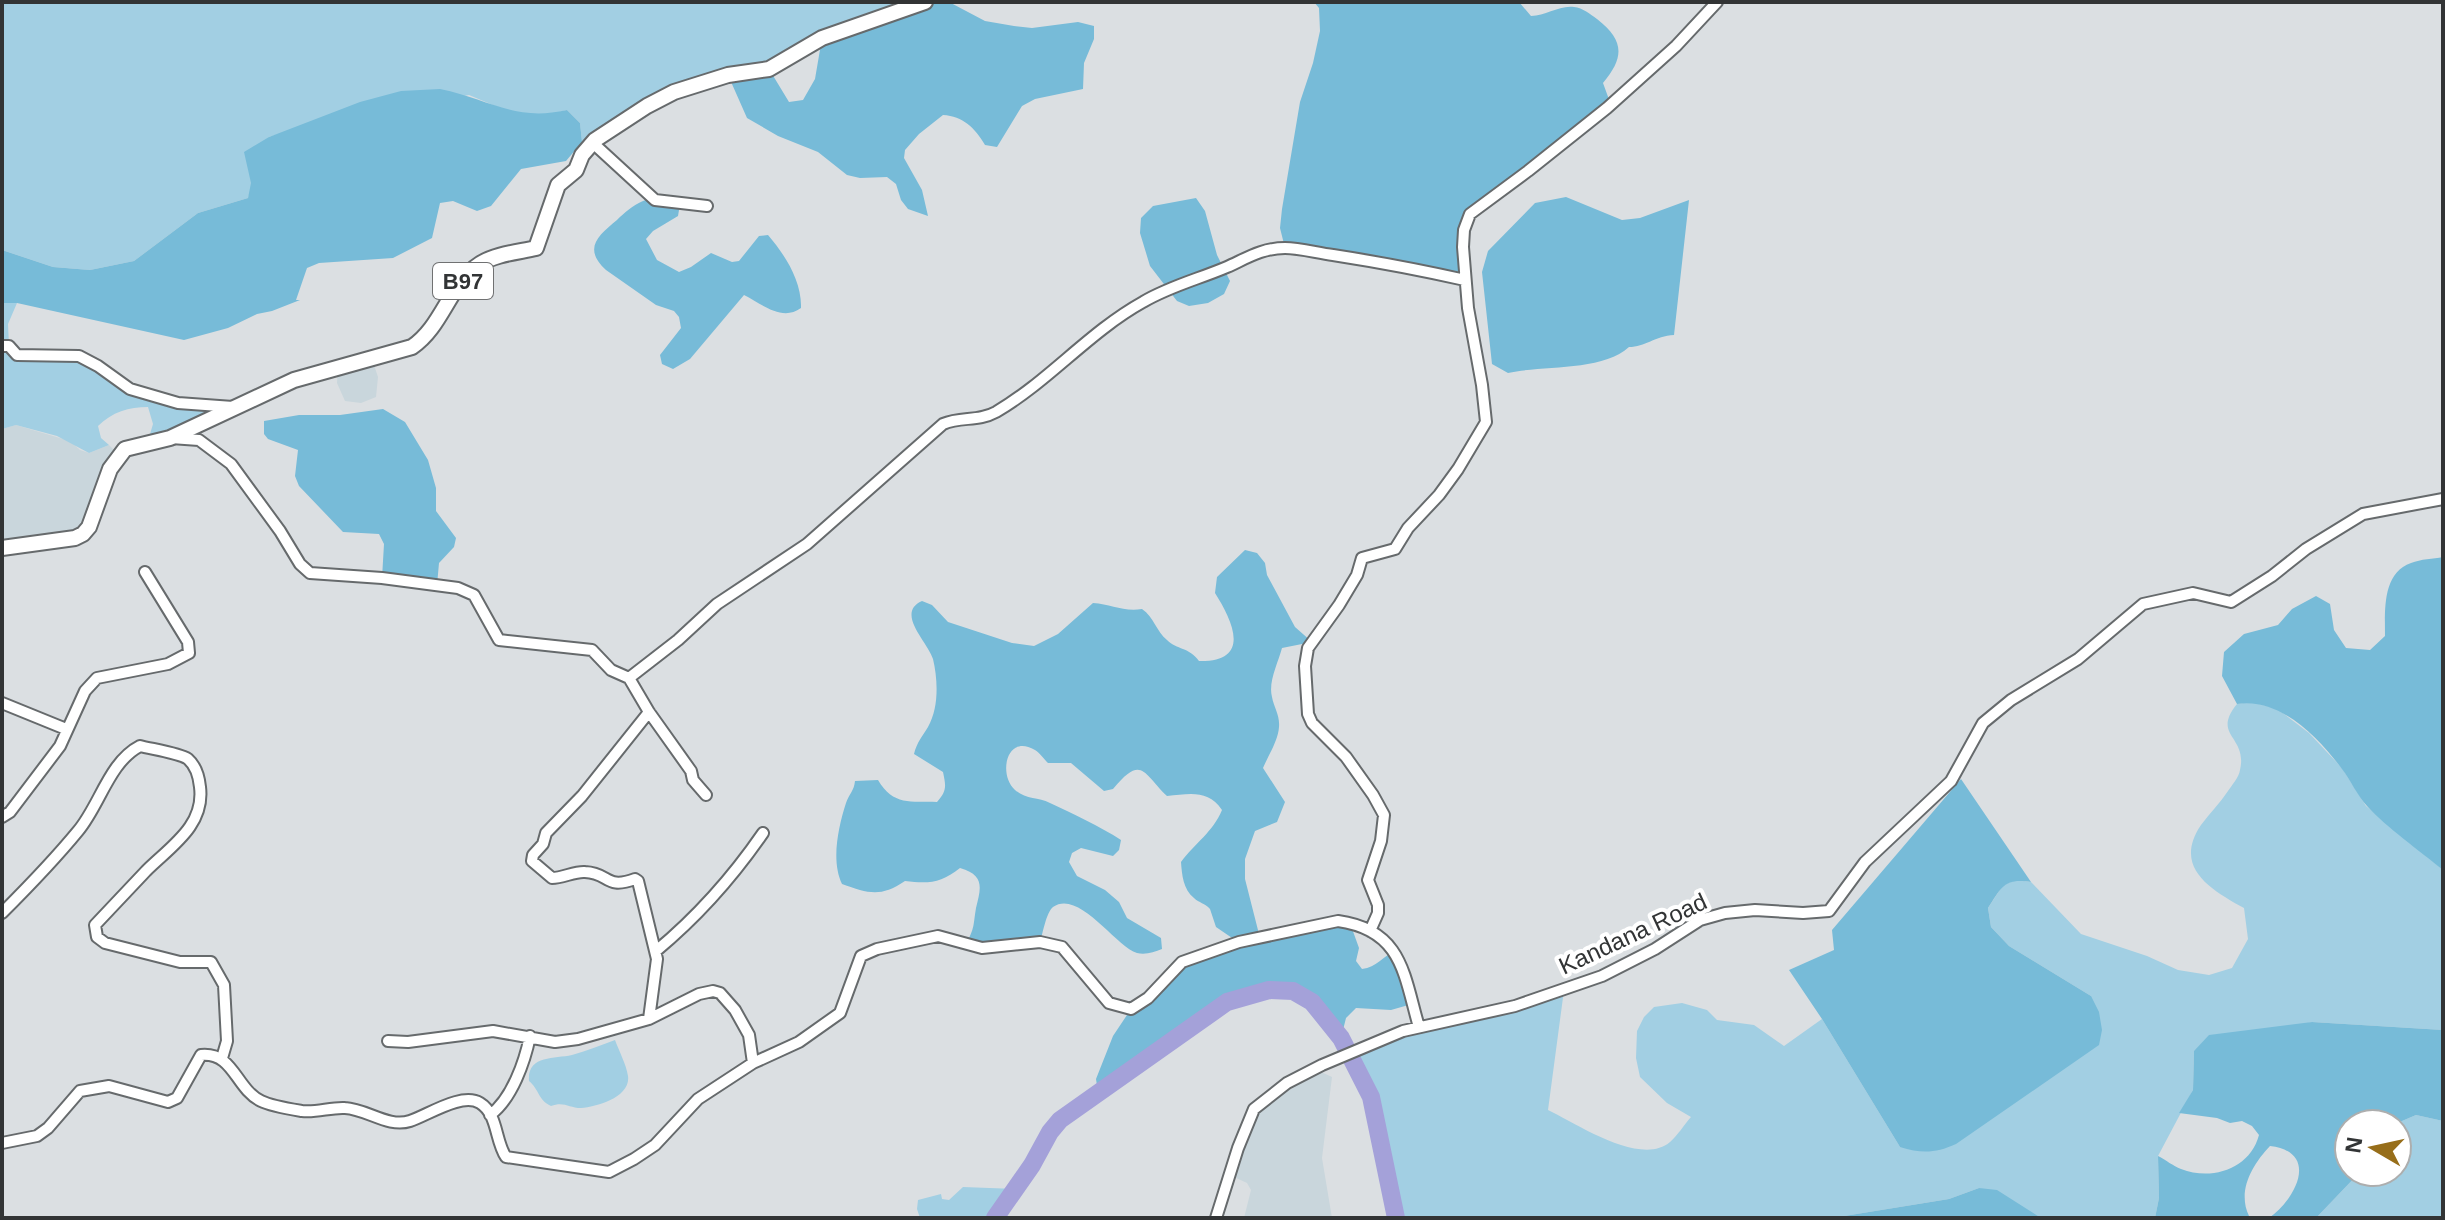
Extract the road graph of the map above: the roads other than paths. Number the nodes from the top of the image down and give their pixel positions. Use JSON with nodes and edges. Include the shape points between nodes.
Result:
{"nodes":[{"id":1,"x":925,"y":2,"type":"edge"},
{"id":2,"x":1717,"y":2,"type":"edge"},
{"id":3,"x":594,"y":144,"type":"junction"},
{"id":4,"x":707,"y":206,"type":"dead end"},
{"id":5,"x":1465,"y":280,"type":"junction"},
{"id":6,"x":2,"y":346,"type":"edge"},
{"id":7,"x":233,"y":407,"type":"junction"},
{"id":8,"x":170,"y":438,"type":"junction"},
{"id":9,"x":2443,"y":499,"type":"edge"},
{"id":10,"x":2,"y":548,"type":"edge"},
{"id":11,"x":145,"y":572,"type":"dead end"},
{"id":12,"x":629,"y":678,"type":"junction"},
{"id":13,"x":2,"y":703,"type":"edge"},
{"id":14,"x":649,"y":712,"type":"junction"},
{"id":15,"x":66,"y":729,"type":"junction"},
{"id":16,"x":706,"y":795,"type":"dead end"},
{"id":17,"x":2,"y":817,"type":"edge"},
{"id":18,"x":763,"y":833,"type":"dead end"},
{"id":19,"x":2,"y":913,"type":"edge"},
{"id":20,"x":1370,"y":931,"type":"junction"},
{"id":21,"x":656,"y":951,"type":"junction"},
{"id":22,"x":649,"y":1019,"type":"junction"},
{"id":23,"x":1419,"y":1027,"type":"junction"},
{"id":24,"x":530,"y":1036,"type":"junction"},
{"id":25,"x":388,"y":1041,"type":"dead end"},
{"id":26,"x":222,"y":1058,"type":"junction"},
{"id":27,"x":753,"y":1063,"type":"junction"},
{"id":28,"x":490,"y":1115,"type":"junction"},
{"id":29,"x":2,"y":1143,"type":"edge"},
{"id":30,"x":1216,"y":1218,"type":"edge"}],
"edges":[{"from":1,"to":3,"type":"main road","number":"B97","via":[[822,38],[769,69],[674,92]]},
{"from":2,"to":5,"type":"street","via":[[1611,105],[1470,214],[1463,239]]},
{"from":3,"to":4,"type":"street","via":[[655,200]]},
{"from":3,"to":7,"type":"main road","number":"B97","via":[[558,185],[536,248],[482,263],[423,339],[412,347],[294,380]]},
{"from":5,"to":12,"type":"street","via":[[1285,248],[1257,251],[1185,281],[1142,302],[996,412],[980,420],[943,424],[807,544],[717,604]]},
{"from":5,"to":20,"type":"street","via":[[1486,422],[1452,478],[1395,549],[1362,558],[1357,575],[1305,657],[1312,723],[1346,757],[1384,815],[1368,880],[1378,905]]},
{"from":6,"to":7,"type":"street","via":[[17,355],[79,356],[130,389],[178,403]]},
{"from":7,"to":8,"type":"main road","number":"B97"},
{"from":8,"to":10,"type":"main road","number":"B97","via":[[131,446],[114,461],[83,534]]},
{"from":8,"to":12,"type":"street","via":[[199,440],[231,464],[310,573],[458,588],[474,595],[499,640],[592,650],[611,670]]},
{"from":9,"to":23,"type":"street","name":"Kandana Road","via":[[2363,514],[2231,602],[2193,593],[2143,604],[2078,659],[1983,723],[1951,781],[1865,862],[1829,911],[1755,910],[1700,920],[1602,976],[1515,1006]]},
{"from":11,"to":15,"type":"street","via":[[188,642],[189,653],[168,664],[97,678]]},
{"from":12,"to":14,"type":"street"},
{"from":13,"to":15,"type":"street"},
{"from":14,"to":16,"type":"street"},
{"from":14,"to":21,"type":"street","via":[[546,833],[532,861],[552,878],[584,871],[614,884],[638,881]]},
{"from":15,"to":17,"type":"street","via":[[60,746]]},
{"from":18,"to":21,"type":"street","via":[[738,870]]},
{"from":19,"to":26,"type":"street","via":[[80,829],[131,751],[140,746],[188,759],[199,774],[201,793],[190,827],[95,925],[97,937],[105,943],[180,962],[211,962],[224,985],[227,1041]]},
{"from":20,"to":23,"type":"street","via":[[1395,951]]},
{"from":20,"to":27,"type":"street","via":[[1338,921],[1239,942],[1182,962],[1131,1009],[1109,1003],[1062,947],[1040,942],[982,948],[938,936],[924,938],[861,956],[840,1013],[799,1042]]},
{"from":21,"to":22,"type":"street"},
{"from":22,"to":24,"type":"street","via":[[578,1039],[555,1042]]},
{"from":22,"to":27,"type":"street","via":[[699,994],[718,991],[749,1035]]},
{"from":23,"to":30,"type":"street","via":[[1322,1065],[1254,1109]]},
{"from":24,"to":25,"type":"street","via":[[474,1032]]},
{"from":24,"to":28,"type":"street","via":[[510,1090]]},
{"from":26,"to":28,"type":"street","via":[[261,1101],[305,1112],[347,1108],[408,1122],[453,1102],[474,1100]]},
{"from":26,"to":29,"type":"street","via":[[201,1055],[177,1098],[168,1102],[109,1086],[80,1091],[37,1136]]},
{"from":27,"to":28,"type":"street","via":[[698,1099],[655,1145],[609,1172],[506,1157]]}]}
